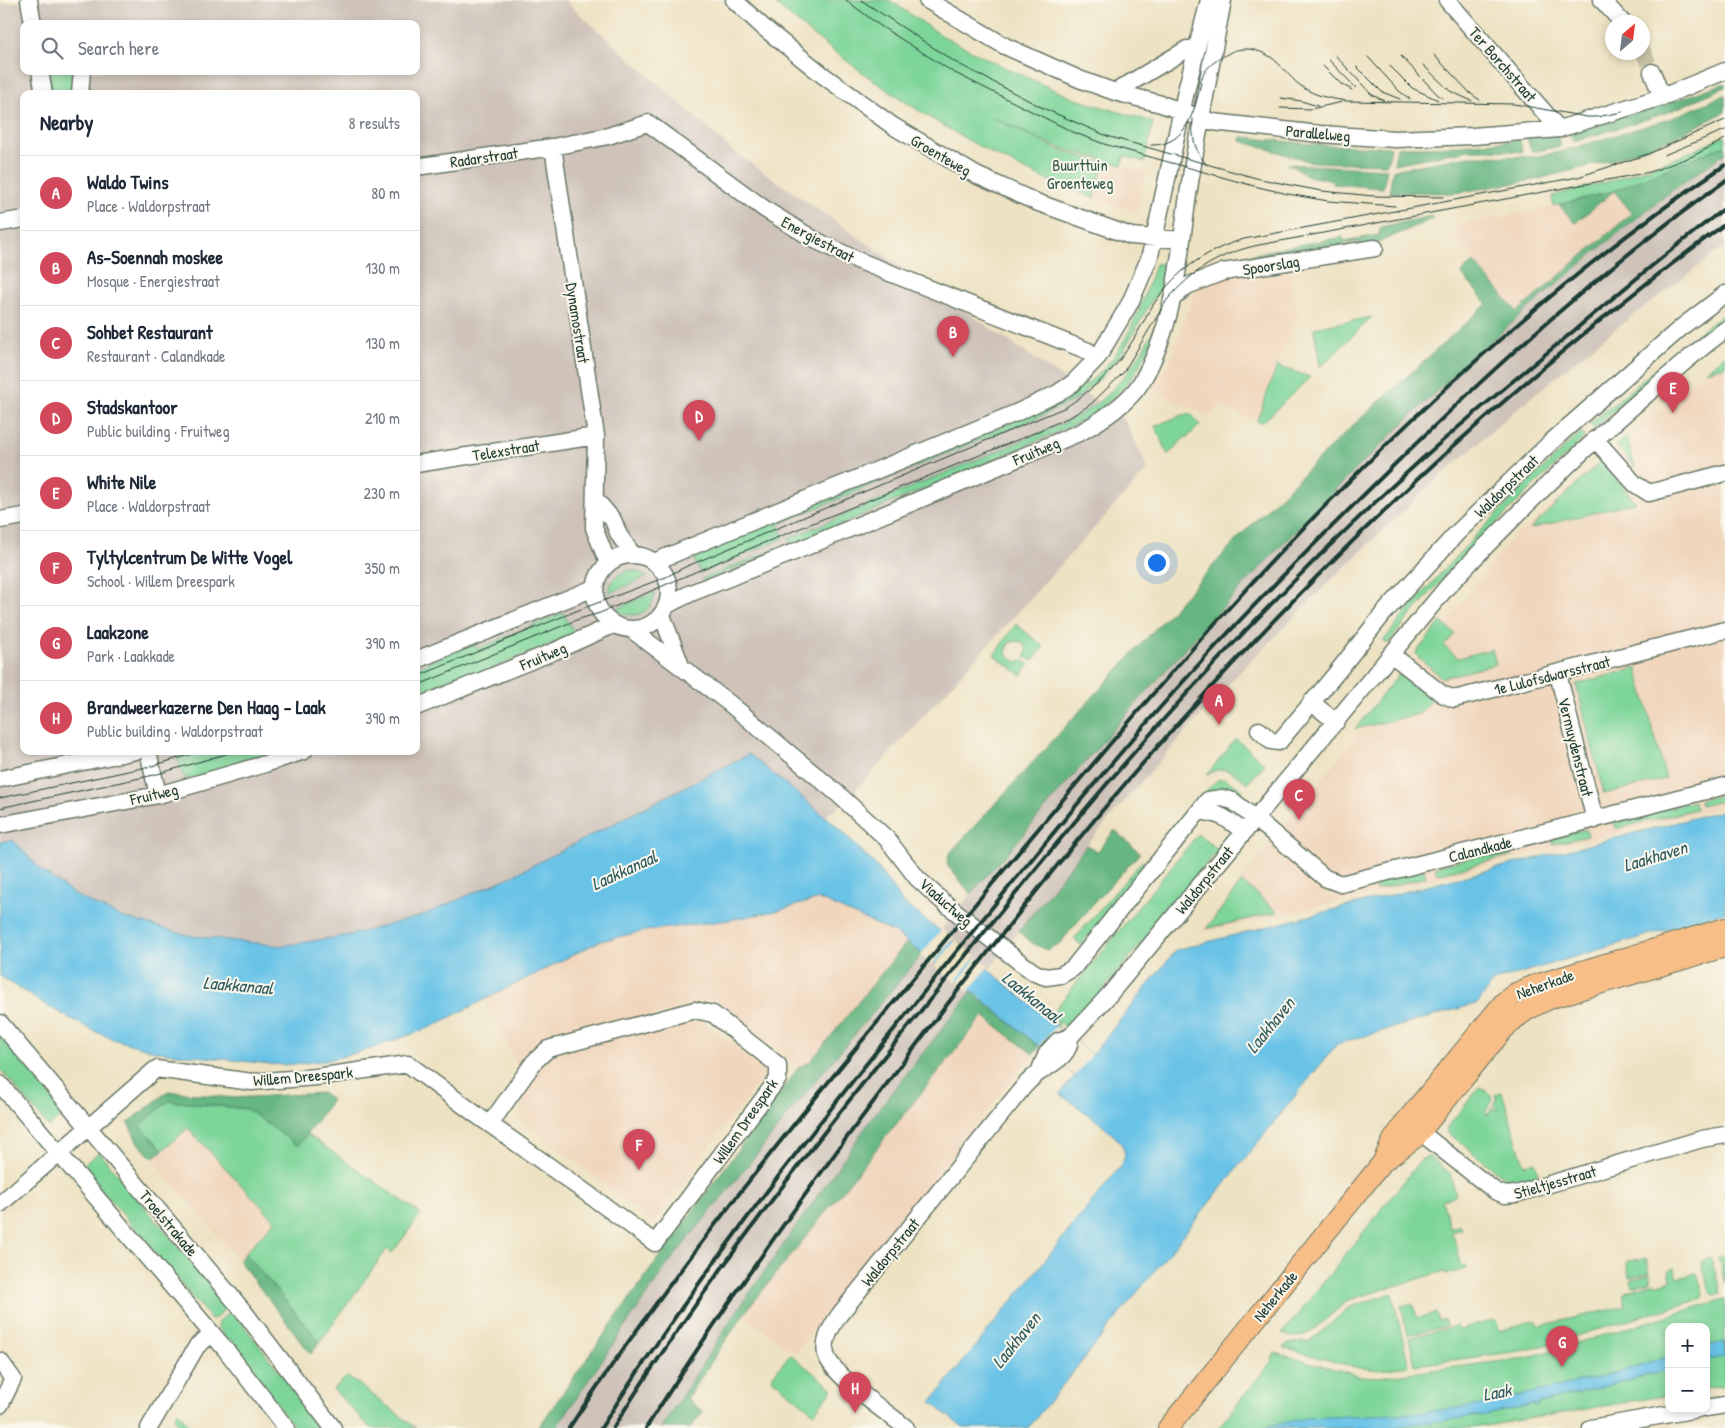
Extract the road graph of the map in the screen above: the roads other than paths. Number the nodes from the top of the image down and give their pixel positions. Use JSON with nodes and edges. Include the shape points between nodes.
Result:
{"nodes":[{"id":1,"x":29,"y":0,"type":"edge"},
{"id":2,"x":734,"y":0,"type":"edge"},
{"id":3,"x":927,"y":0,"type":"edge"},
{"id":4,"x":1209,"y":0,"type":"edge"},
{"id":5,"x":1223,"y":0,"type":"edge"},
{"id":6,"x":1447,"y":0,"type":"edge"},
{"id":7,"x":1602,"y":0,"type":"edge"},
{"id":8,"x":1616,"y":15,"type":"edge"},
{"id":9,"x":32,"y":20,"type":"edge"},
{"id":10,"x":1196,"y":50,"type":"junction"},
{"id":11,"x":1725,"y":71,"type":"edge"},
{"id":12,"x":1652,"y":72,"type":"tunnel mouth"},
{"id":13,"x":41,"y":75,"type":"edge"},
{"id":14,"x":83,"y":75,"type":"edge"},
{"id":15,"x":43,"y":90,"type":"edge"},
{"id":16,"x":81,"y":90,"type":"edge"},
{"id":17,"x":1115,"y":92,"type":"junction"},
{"id":18,"x":1662,"y":97,"type":"junction"},
{"id":19,"x":1182,"y":112,"type":"junction"},
{"id":20,"x":1202,"y":118,"type":"junction"},
{"id":21,"x":1559,"y":129,"type":"junction"},
{"id":22,"x":553,"y":147,"type":"junction"},
{"id":23,"x":420,"y":166,"type":"edge"},
{"id":24,"x":20,"y":220,"type":"edge"},
{"id":25,"x":0,"y":223,"type":"edge"},
{"id":26,"x":1154,"y":238,"type":"junction"},
{"id":27,"x":1182,"y":240,"type":"junction"},
{"id":28,"x":1375,"y":248,"type":"dead end"},
{"id":29,"x":1725,"y":294,"type":"edge"},
{"id":30,"x":1173,"y":298,"type":"junction"},
{"id":31,"x":1725,"y":330,"type":"edge"},
{"id":32,"x":1098,"y":357,"type":"junction"},
{"id":33,"x":596,"y":436,"type":"junction"},
{"id":34,"x":1595,"y":439,"type":"junction"},
{"id":35,"x":420,"y":463,"type":"edge"},
{"id":36,"x":1725,"y":474,"type":"edge"},
{"id":37,"x":595,"y":499,"type":"junction"},
{"id":38,"x":20,"y":517,"type":"edge"},
{"id":39,"x":0,"y":520,"type":"edge"},
{"id":40,"x":633,"y":555,"type":"junction"},
{"id":41,"x":654,"y":562,"type":"junction"},
{"id":42,"x":608,"y":563,"type":"junction"},
{"id":43,"x":594,"y":588,"type":"junction"},
{"id":44,"x":664,"y":610,"type":"junction"},
{"id":45,"x":613,"y":625,"type":"junction"},
{"id":46,"x":632,"y":630,"type":"junction"},
{"id":47,"x":1725,"y":630,"type":"edge"},
{"id":48,"x":1391,"y":654,"type":"junction"},
{"id":49,"x":420,"y":658,"type":"edge"},
{"id":50,"x":681,"y":666,"type":"junction"},
{"id":51,"x":1558,"y":674,"type":"junction"},
{"id":52,"x":1312,"y":702,"type":"junction"},
{"id":53,"x":420,"y":705,"type":"edge"},
{"id":54,"x":1336,"y":722,"type":"junction"},
{"id":55,"x":1259,"y":730,"type":"dead end"},
{"id":56,"x":117,"y":755,"type":"edge"},
{"id":57,"x":149,"y":755,"type":"edge"},
{"id":58,"x":292,"y":755,"type":"edge"},
{"id":59,"x":0,"y":779,"type":"edge"},
{"id":60,"x":1725,"y":786,"type":"edge"},
{"id":61,"x":158,"y":795,"type":"junction"},
{"id":62,"x":1199,"y":811,"type":"junction"},
{"id":63,"x":1255,"y":818,"type":"junction"},
{"id":64,"x":1595,"y":820,"type":"junction"},
{"id":65,"x":0,"y":825,"type":"edge"},
{"id":66,"x":1244,"y":832,"type":"junction"},
{"id":67,"x":1725,"y":928,"type":"edge"},
{"id":68,"x":1725,"y":947,"type":"edge"},
{"id":69,"x":0,"y":1023,"type":"edge"},
{"id":70,"x":0,"y":1084,"type":"edge"},
{"id":71,"x":490,"y":1124,"type":"junction"},
{"id":72,"x":1413,"y":1126,"type":"junction"},
{"id":73,"x":89,"y":1127,"type":"junction"},
{"id":74,"x":1725,"y":1135,"type":"edge"},
{"id":75,"x":58,"y":1153,"type":"junction"},
{"id":76,"x":0,"y":1204,"type":"edge"},
{"id":77,"x":212,"y":1334,"type":"junction"},
{"id":78,"x":0,"y":1361,"type":"edge"},
{"id":79,"x":1725,"y":1404,"type":"edge"},
{"id":80,"x":0,"y":1405,"type":"edge"},
{"id":81,"x":1710,"y":1407,"type":"edge"},
{"id":82,"x":1690,"y":1413,"type":"edge"},
{"id":83,"x":1677,"y":1420,"type":"edge"},
{"id":84,"x":1638,"y":1424,"type":"edge"},
{"id":85,"x":1172,"y":1427,"type":"edge"},
{"id":86,"x":148,"y":1428,"type":"edge"},
{"id":87,"x":286,"y":1428,"type":"edge"},
{"id":88,"x":333,"y":1428,"type":"edge"},
{"id":89,"x":906,"y":1428,"type":"edge"},
{"id":90,"x":1591,"y":1428,"type":"edge"}],
"edges":[{"from":1,"to":9,"type":"street"},
{"from":2,"to":26,"type":"street","name":"Groenteweg","via":[[824,76],[885,121],[968,170],[1036,202],[1131,236]]},
{"from":3,"to":17,"type":"street","name":"Parallelweg","via":[[1005,46]]},
{"from":4,"to":10,"type":"street"},
{"from":5,"to":20,"type":"street","name":"Fruitweg"},
{"from":6,"to":21,"type":"street","name":"Ter Borchstraat"},
{"from":7,"to":8,"type":"street"},
{"from":10,"to":17,"type":"street","via":[[1186,49]]},
{"from":10,"to":19,"type":"street"},
{"from":11,"to":18,"type":"street","name":"Parallelweg"},
{"from":12,"to":18,"type":"street"},
{"from":13,"to":15,"type":"street"},
{"from":14,"to":16,"type":"street"},
{"from":17,"to":19,"type":"street","name":"Parallelweg"},
{"from":18,"to":21,"type":"street","name":"Parallelweg"},
{"from":19,"to":20,"type":"street","name":"Parallelweg"},
{"from":19,"to":26,"type":"street"},
{"from":20,"to":21,"type":"street","name":"Parallelweg","via":[[1240,126],[1395,139]]},
{"from":20,"to":27,"type":"street","name":"Fruitweg"},
{"from":22,"to":23,"type":"street","name":"Radarstraat"},
{"from":22,"to":32,"type":"street","name":"Energiestraat","via":[[608,136],[648,123],[766,210],[815,240]]},
{"from":22,"to":33,"type":"street","name":"Dynamostraat"},
{"from":24,"to":25,"type":"street"},
{"from":26,"to":27,"type":"street","name":"Groenteweg"},
{"from":26,"to":32,"type":"street","via":[[1149,259],[1130,303]]},
{"from":27,"to":30,"type":"street","name":"Fruitweg"},
{"from":28,"to":30,"type":"street","name":"Spoorslag","via":[[1223,272],[1187,286]]},
{"from":29,"to":52,"type":"street","name":"Waldorpstraat","via":[[1683,326],[1551,442],[1456,534],[1382,614]]},
{"from":30,"to":44,"type":"street","name":"Fruitweg","via":[[1162,340],[1141,383],[1104,419],[1034,453],[691,593]]},
{"from":31,"to":34,"type":"street","name":"Waldorpstraat"},
{"from":32,"to":41,"type":"street","via":[[1073,383],[1058,393]]},
{"from":33,"to":35,"type":"street","name":"Telexstraat"},
{"from":33,"to":37,"type":"street","name":"Dynamostraat"},
{"from":34,"to":36,"type":"street","via":[[1635,484],[1649,492]]},
{"from":34,"to":48,"type":"street","name":"Waldorpstraat","via":[[1447,586]]},
{"from":37,"to":40,"type":"street","via":[[613,520]]},
{"from":37,"to":42,"type":"street","name":"Dynamostraat","via":[[594,528]]},
{"from":38,"to":39,"type":"street"},
{"from":40,"to":41,"type":"street"},
{"from":40,"to":42,"type":"street"},
{"from":41,"to":44,"type":"street","via":[[663,571],[668,584]]},
{"from":42,"to":43,"type":"street"},
{"from":43,"to":45,"type":"street","via":[[598,609]]},
{"from":43,"to":49,"type":"street"},
{"from":44,"to":46,"type":"street","via":[[648,626]]},
{"from":44,"to":50,"type":"street"},
{"from":45,"to":46,"type":"street"},
{"from":45,"to":53,"type":"street","name":"Fruitweg"},
{"from":46,"to":50,"type":"street","name":"Viaductweg"},
{"from":47,"to":51,"type":"street","name":"1e Lulofsdwarsstraat"},
{"from":48,"to":51,"type":"street","name":"1e Lulofsdwarsstraat","via":[[1454,700]]},
{"from":48,"to":54,"type":"street","name":"Waldorpstraat"},
{"from":50,"to":62,"type":"street","name":"Viaductweg","via":[[865,817],[887,838],[917,878],[941,900],[1016,960],[1046,977],[1061,975],[1073,968]]},
{"from":51,"to":64,"type":"street","name":"Vermuydenstraat"},
{"from":52,"to":54,"type":"street"},
{"from":52,"to":55,"type":"street","name":"Waldorpstraat","via":[[1279,742],[1271,741]]},
{"from":54,"to":63,"type":"street","name":"Waldorpstraat"},
{"from":56,"to":59,"type":"street"},
{"from":57,"to":61,"type":"street"},
{"from":58,"to":61,"type":"street","name":"Fruitweg"},
{"from":60,"to":64,"type":"street","name":"Calandkade"},
{"from":61,"to":65,"type":"street","name":"Fruitweg"},
{"from":62,"to":63,"type":"street","name":"Viaductweg","via":[[1208,800],[1222,798]]},
{"from":62,"to":66,"type":"street","via":[[1223,816]]},
{"from":63,"to":64,"type":"street","name":"Calandkade","via":[[1325,878],[1341,884]]},
{"from":63,"to":66,"type":"street","name":"Waldorpstraat"},
{"from":66,"to":89,"type":"street","name":"Waldorpstraat","via":[[1109,995],[1070,1037],[1058,1041],[1052,1058],[1007,1107],[830,1330],[826,1352],[835,1370]]},
{"from":67,"to":72,"type":"main road","name":"Neherkade","via":[[1516,993],[1485,1024]]},
{"from":68,"to":72,"type":"main road","name":"Neherkade","via":[[1555,997],[1529,1008]]},
{"from":69,"to":73,"type":"street","name":"Troelstrakade"},
{"from":70,"to":75,"type":"street"},
{"from":71,"to":71,"type":"street","name":"Willem Dreespark","via":[[655,1243],[778,1079],[778,1065],[712,1014],[695,1010],[548,1049],[534,1062]]},
{"from":71,"to":73,"type":"street","name":"Willem Dreespark","via":[[408,1064],[252,1082],[156,1070]]},
{"from":72,"to":74,"type":"street","name":"Stieltjesstraat","via":[[1494,1191],[1507,1196],[1702,1138]]},
{"from":72,"to":85,"type":"main road","name":"Neherkade","via":[[1409,1144],[1382,1163]]},
{"from":73,"to":75,"type":"street","name":"Willem Dreespark"},
{"from":73,"to":88,"type":"street","name":"Troelstrakade","via":[[260,1330]]},
{"from":75,"to":76,"type":"street","name":"Willem Dreespark"},
{"from":75,"to":77,"type":"street"},
{"from":77,"to":86,"type":"street","via":[[196,1346]]},
{"from":77,"to":87,"type":"street"},
{"from":78,"to":80,"type":"street","via":[[13,1379]]},
{"from":79,"to":81,"type":"street"},
{"from":82,"to":83,"type":"street"},
{"from":83,"to":84,"type":"street"},
{"from":84,"to":90,"type":"street"}]}
